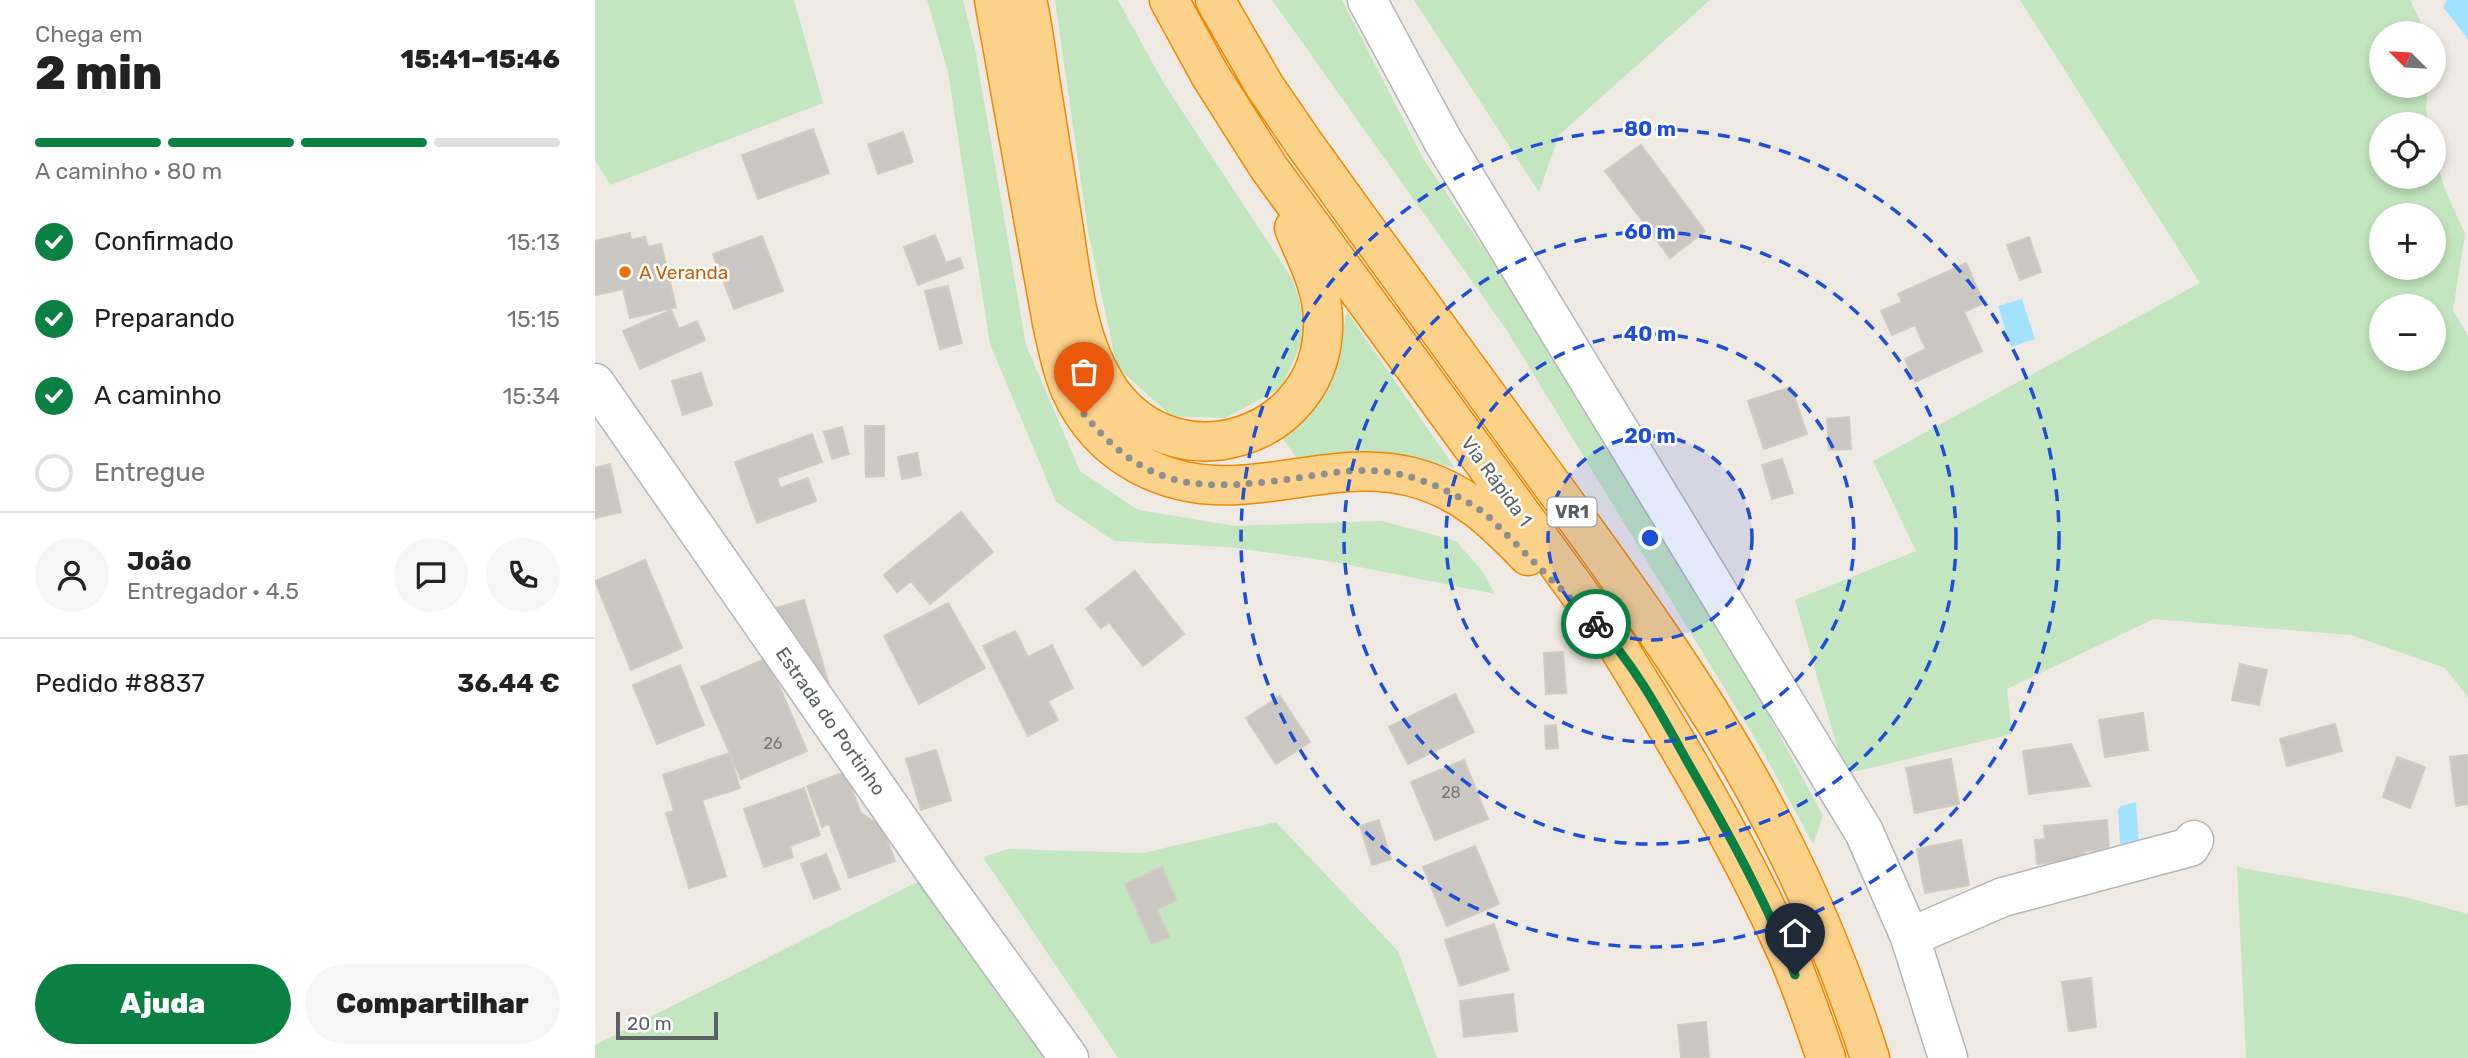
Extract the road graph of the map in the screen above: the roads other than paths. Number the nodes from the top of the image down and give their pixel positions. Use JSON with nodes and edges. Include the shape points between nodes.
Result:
{"nodes":[{"id":1,"x":994,"y":0,"type":"edge"},
{"id":2,"x":1027,"y":0,"type":"edge"},
{"id":3,"x":1169,"y":0,"type":"edge"},
{"id":4,"x":1215,"y":0,"type":"edge"},
{"id":5,"x":1367,"y":0,"type":"edge"},
{"id":6,"x":1269,"y":168,"type":"junction"},
{"id":7,"x":595,"y":383,"type":"edge"},
{"id":8,"x":1617,"y":645,"type":"junction"},
{"id":9,"x":2194,"y":840,"type":"dead end"},
{"id":10,"x":1910,"y":937,"type":"junction"},
{"id":11,"x":1069,"y":1058,"type":"edge"},
{"id":12,"x":1826,"y":1058,"type":"edge"},
{"id":13,"x":1870,"y":1058,"type":"edge"},
{"id":14,"x":1948,"y":1058,"type":"edge"}],
"edges":[{"from":1,"to":8,"type":"highway","via":[[1062,365],[1077,402],[1101,435],[1137,464],[1179,482],[1239,485],[1379,471],[1444,489],[1486,514]]},
{"from":2,"to":6,"type":"highway","via":[[1083,329],[1105,384],[1136,418],[1155,430],[1199,441],[1243,437],[1282,416],[1317,363],[1323,319],[1320,297]]},
{"from":3,"to":6,"type":"highway","name":"Via Rápida 1","number":"VR1"},
{"from":4,"to":13,"type":"highway","number":"VR1","via":[[1303,142],[1611,566],[1719,727],[1793,861],[1853,1003]]},
{"from":5,"to":10,"type":"street","via":[[1443,141],[1864,832]]},
{"from":6,"to":8,"type":"highway","name":"Via Rápida 1","number":"VR1"},
{"from":7,"to":11,"type":"street","name":"Estrada do Portinho"},
{"from":8,"to":12,"type":"highway","name":"Via Rápida 1","number":"VR1","via":[[1752,880],[1788,955]]},
{"from":9,"to":10,"type":"street","via":[[2190,847],[2004,897]]},
{"from":10,"to":14,"type":"street"}]}
